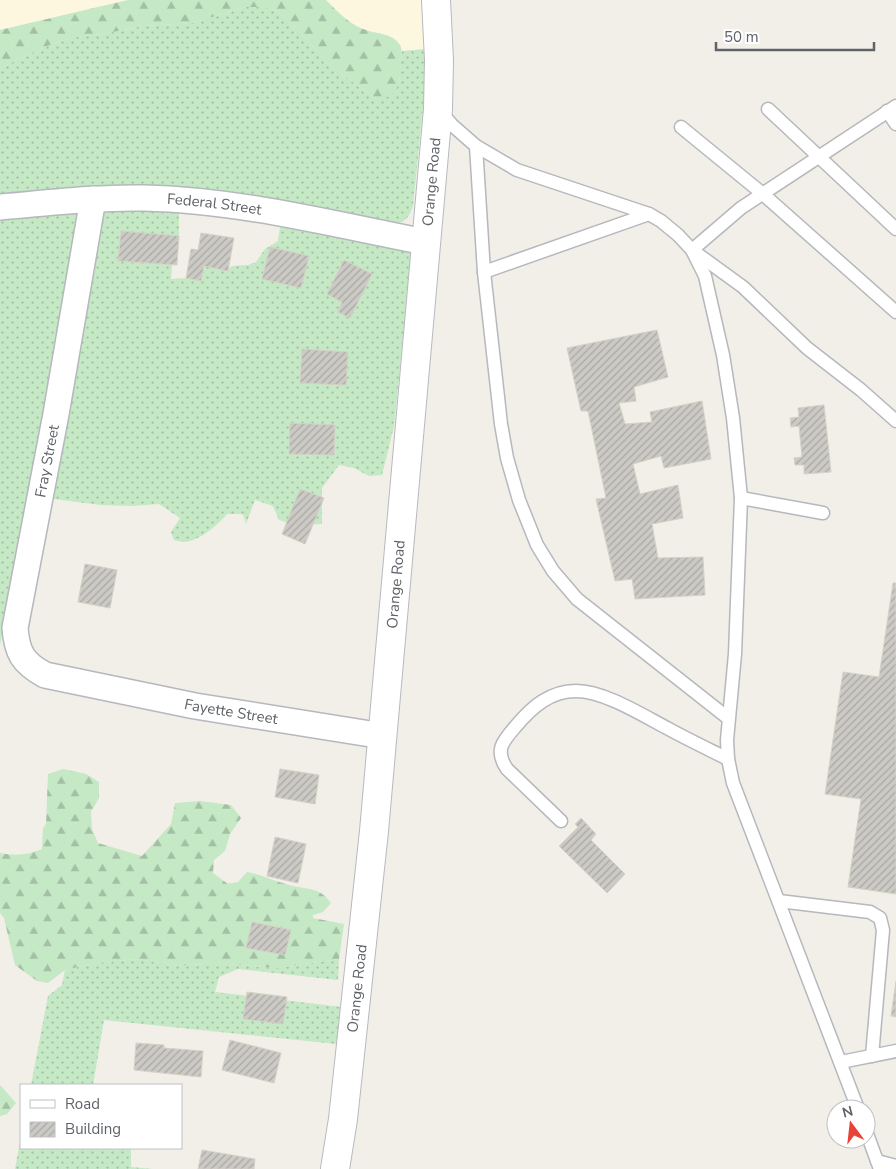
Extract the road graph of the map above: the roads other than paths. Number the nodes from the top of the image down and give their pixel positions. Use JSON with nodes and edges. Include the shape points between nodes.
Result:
{"nodes":[{"id":1,"x":436,"y":0,"type":"edge"},
{"id":2,"x":892,"y":108,"type":"edge"},
{"id":3,"x":438,"y":109,"type":"junction"},
{"id":4,"x":768,"y":109,"type":"dead end"},
{"id":5,"x":896,"y":124,"type":"edge"},
{"id":6,"x":681,"y":126,"type":"dead end"},
{"id":7,"x":476,"y":146,"type":"junction"},
{"id":8,"x":819,"y":155,"type":"junction"},
{"id":9,"x":764,"y":194,"type":"junction"},
{"id":10,"x":93,"y":199,"type":"junction"},
{"id":11,"x":0,"y":207,"type":"edge"},
{"id":12,"x":649,"y":214,"type":"junction"},
{"id":13,"x":896,"y":229,"type":"edge"},
{"id":14,"x":425,"y":242,"type":"junction"},
{"id":15,"x":692,"y":250,"type":"junction"},
{"id":16,"x":484,"y":272,"type":"junction"},
{"id":17,"x":896,"y":312,"type":"edge"},
{"id":18,"x":896,"y":420,"type":"edge"},
{"id":19,"x":741,"y":498,"type":"junction"},
{"id":20,"x":823,"y":513,"type":"dead end"},
{"id":21,"x":80,"y":682,"type":"joint"},
{"id":22,"x":728,"y":718,"type":"junction"},
{"id":23,"x":382,"y":736,"type":"junction"},
{"id":24,"x":728,"y":760,"type":"junction"},
{"id":25,"x":561,"y":821,"type":"dead end"},
{"id":26,"x":778,"y":901,"type":"junction"},
{"id":27,"x":896,"y":1051,"type":"edge"},
{"id":28,"x":872,"y":1056,"type":"junction"},
{"id":29,"x":841,"y":1062,"type":"junction"},
{"id":30,"x":854,"y":1099,"type":"edge"},
{"id":31,"x":873,"y":1149,"type":"edge"},
{"id":32,"x":879,"y":1165,"type":"edge"},
{"id":33,"x":896,"y":1166,"type":"edge"},
{"id":34,"x":335,"y":1169,"type":"edge"}],
"edges":[{"from":1,"to":3,"type":"main road","name":"Orange Road"},
{"from":2,"to":5,"type":"lane"},
{"from":2,"to":8,"type":"lane"},
{"from":3,"to":7,"type":"lane"},
{"from":3,"to":14,"type":"main road","name":"Orange Road"},
{"from":4,"to":8,"type":"lane"},
{"from":6,"to":9,"type":"lane"},
{"from":7,"to":12,"type":"lane","via":[[517,170]]},
{"from":7,"to":16,"type":"lane"},
{"from":8,"to":9,"type":"lane"},
{"from":8,"to":13,"type":"lane"},
{"from":9,"to":15,"type":"lane","via":[[741,208]]},
{"from":9,"to":17,"type":"lane"},
{"from":10,"to":11,"type":"street","name":"Federal Street"},
{"from":10,"to":14,"type":"street","name":"Federal Street","via":[[209,202]]},
{"from":10,"to":21,"type":"street","name":"Fray Street","via":[[15,628],[16,643],[32,668],[45,675]]},
{"from":12,"to":15,"type":"lane","via":[[678,235]]},
{"from":12,"to":16,"type":"lane"},
{"from":14,"to":23,"type":"main road","name":"Orange Road"},
{"from":15,"to":18,"type":"lane","via":[[742,287],[807,348]]},
{"from":15,"to":19,"type":"lane","via":[[705,276],[723,355]]},
{"from":16,"to":22,"type":"lane","via":[[507,458],[537,545],[553,571],[577,599]]},
{"from":19,"to":20,"type":"lane"},
{"from":19,"to":22,"type":"lane","via":[[735,654]]},
{"from":21,"to":23,"type":"street","name":"Fayette Street","via":[[195,706]]},
{"from":22,"to":24,"type":"lane"},
{"from":23,"to":34,"type":"main road","name":"Orange Road"},
{"from":24,"to":25,"type":"lane","via":[[634,710],[595,694],[576,691],[557,694],[528,712],[500,749],[507,769]]},
{"from":24,"to":26,"type":"lane","via":[[733,783]]},
{"from":26,"to":28,"type":"lane","via":[[870,912],[880,918],[884,930]]},
{"from":26,"to":29,"type":"lane"},
{"from":27,"to":28,"type":"lane"},
{"from":28,"to":29,"type":"lane"},
{"from":29,"to":30,"type":"lane"},
{"from":31,"to":32,"type":"lane"},
{"from":32,"to":33,"type":"lane"}]}
